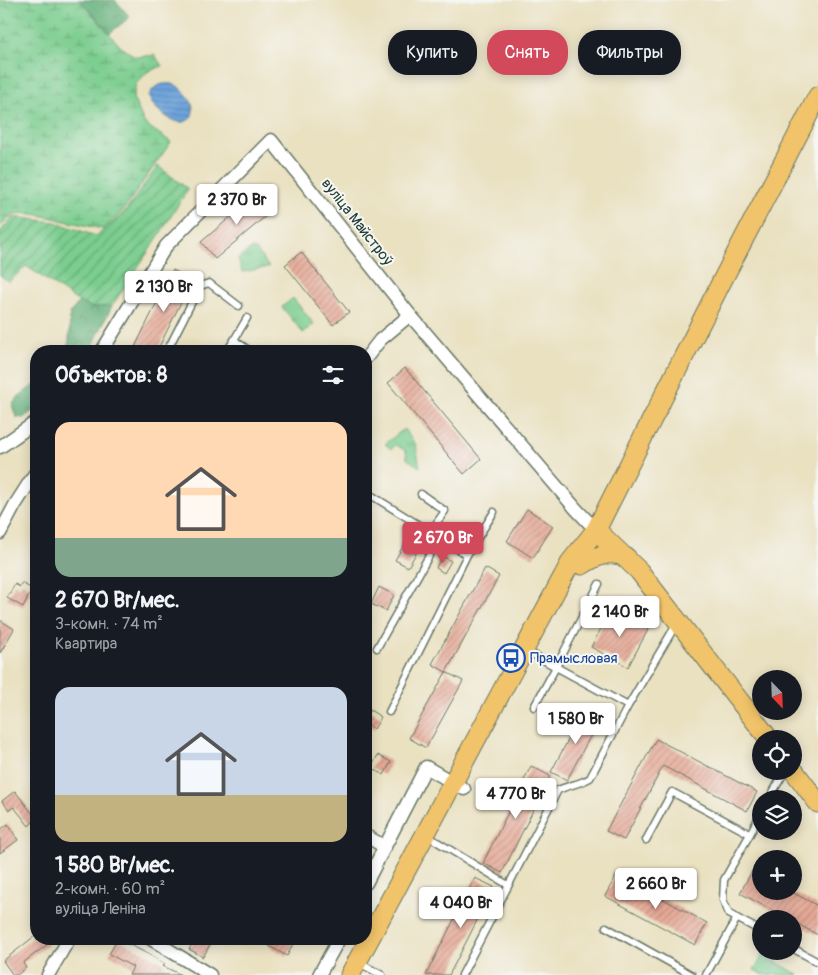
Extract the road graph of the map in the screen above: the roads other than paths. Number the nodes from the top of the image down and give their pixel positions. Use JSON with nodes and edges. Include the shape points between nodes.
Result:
{"nodes":[{"id":1,"x":818,"y":96,"type":"edge"},
{"id":2,"x":239,"y":306,"type":"dead end"},
{"id":3,"x":410,"y":315,"type":"junction"},
{"id":4,"x":247,"y":318,"type":"dead end"},
{"id":5,"x":234,"y":340,"type":"junction"},
{"id":6,"x":106,"y":345,"type":"edge"},
{"id":7,"x":169,"y":345,"type":"edge"},
{"id":8,"x":231,"y":345,"type":"edge"},
{"id":9,"x":241,"y":345,"type":"edge"},
{"id":10,"x":372,"y":350,"type":"edge"},
{"id":11,"x":30,"y":426,"type":"edge"},
{"id":12,"x":0,"y":447,"type":"edge"},
{"id":13,"x":30,"y":481,"type":"edge"},
{"id":14,"x":421,"y":494,"type":"dead end"},
{"id":15,"x":372,"y":496,"type":"edge"},
{"id":16,"x":494,"y":512,"type":"dead end"},
{"id":17,"x":596,"y":530,"type":"junction"},
{"id":18,"x":430,"y":532,"type":"junction"},
{"id":19,"x":0,"y":533,"type":"edge"},
{"id":20,"x":440,"y":538,"type":"junction"},
{"id":21,"x":467,"y":555,"type":"junction"},
{"id":22,"x":627,"y":558,"type":"junction"},
{"id":23,"x":582,"y":565,"type":"junction"},
{"id":24,"x":599,"y":584,"type":"dead end"},
{"id":25,"x":678,"y":622,"type":"junction"},
{"id":26,"x":377,"y":648,"type":"dead end"},
{"id":27,"x":528,"y":652,"type":"junction"},
{"id":28,"x":556,"y":667,"type":"junction"},
{"id":29,"x":628,"y":706,"type":"junction"},
{"id":30,"x":534,"y":707,"type":"dead end"},
{"id":31,"x":389,"y":712,"type":"dead end"},
{"id":32,"x":762,"y":730,"type":"edge"},
{"id":33,"x":801,"y":780,"type":"edge"},
{"id":34,"x":458,"y":786,"type":"junction"},
{"id":35,"x":818,"y":803,"type":"edge"},
{"id":36,"x":752,"y":830,"type":"edge"},
{"id":37,"x":750,"y":834,"type":"junction"},
{"id":38,"x":430,"y":838,"type":"junction"},
{"id":39,"x":372,"y":839,"type":"edge"},
{"id":40,"x":646,"y":840,"type":"dead end"},
{"id":41,"x":385,"y":847,"type":"junction"},
{"id":42,"x":372,"y":872,"type":"edge"},
{"id":43,"x":508,"y":885,"type":"junction"},
{"id":44,"x":737,"y":918,"type":"junction"},
{"id":45,"x":752,"y":926,"type":"edge"},
{"id":46,"x":606,"y":927,"type":"dead end"},
{"id":47,"x":66,"y":945,"type":"edge"},
{"id":48,"x":161,"y":945,"type":"edge"},
{"id":49,"x":336,"y":945,"type":"edge"},
{"id":50,"x":802,"y":953,"type":"edge"},
{"id":51,"x":818,"y":962,"type":"edge"},
{"id":52,"x":364,"y":971,"type":"edge"},
{"id":53,"x":48,"y":975,"type":"edge"},
{"id":54,"x":210,"y":975,"type":"edge"},
{"id":55,"x":319,"y":975,"type":"edge"},
{"id":56,"x":462,"y":975,"type":"edge"},
{"id":57,"x":692,"y":975,"type":"edge"},
{"id":58,"x":706,"y":975,"type":"edge"}],
"edges":[{"from":1,"to":17,"type":"main road"},
{"from":2,"to":7,"type":"lane","via":[[209,283],[200,286]]},
{"from":3,"to":6,"type":"street","name":"вуліца Майстроў","via":[[271,140],[166,246]]},
{"from":3,"to":10,"type":"street"},
{"from":3,"to":17,"type":"street","name":"вуліца Майстроў"},
{"from":4,"to":5,"type":"lane"},
{"from":5,"to":8,"type":"lane"},
{"from":5,"to":9,"type":"lane"},
{"from":11,"to":12,"type":"street"},
{"from":13,"to":19,"type":"street"},
{"from":14,"to":18,"type":"lane","via":[[445,511]]},
{"from":15,"to":18,"type":"lane"},
{"from":16,"to":21,"type":"lane"},
{"from":17,"to":22,"type":"main road"},
{"from":17,"to":23,"type":"main road","via":[[593,545]]},
{"from":17,"to":27,"type":"main road","via":[[572,560]]},
{"from":18,"to":20,"type":"lane"},
{"from":20,"to":21,"type":"lane"},
{"from":20,"to":26,"type":"lane"},
{"from":21,"to":31,"type":"lane"},
{"from":22,"to":23,"type":"main road","via":[[601,555]]},
{"from":22,"to":25,"type":"main road"},
{"from":23,"to":27,"type":"main road"},
{"from":24,"to":28,"type":"lane"},
{"from":25,"to":29,"type":"lane"},
{"from":25,"to":32,"type":"main road"},
{"from":27,"to":28,"type":"lane"},
{"from":27,"to":34,"type":"main road"},
{"from":28,"to":29,"type":"lane"},
{"from":28,"to":30,"type":"lane"},
{"from":29,"to":43,"type":"lane","via":[[590,778],[582,784],[558,790]]},
{"from":33,"to":35,"type":"main road"},
{"from":34,"to":38,"type":"main road"},
{"from":34,"to":41,"type":"street","via":[[426,767]]},
{"from":36,"to":37,"type":"lane"},
{"from":37,"to":40,"type":"lane","via":[[672,792]]},
{"from":37,"to":44,"type":"lane","via":[[724,880],[723,900],[729,914]]},
{"from":38,"to":43,"type":"lane"},
{"from":38,"to":52,"type":"main road"},
{"from":39,"to":41,"type":"street"},
{"from":41,"to":42,"type":"street"},
{"from":43,"to":56,"type":"lane"},
{"from":44,"to":45,"type":"lane"},
{"from":44,"to":58,"type":"lane"},
{"from":46,"to":57,"type":"lane"},
{"from":47,"to":53,"type":"street"},
{"from":48,"to":54,"type":"street"},
{"from":49,"to":55,"type":"street"},
{"from":50,"to":51,"type":"lane"}]}
